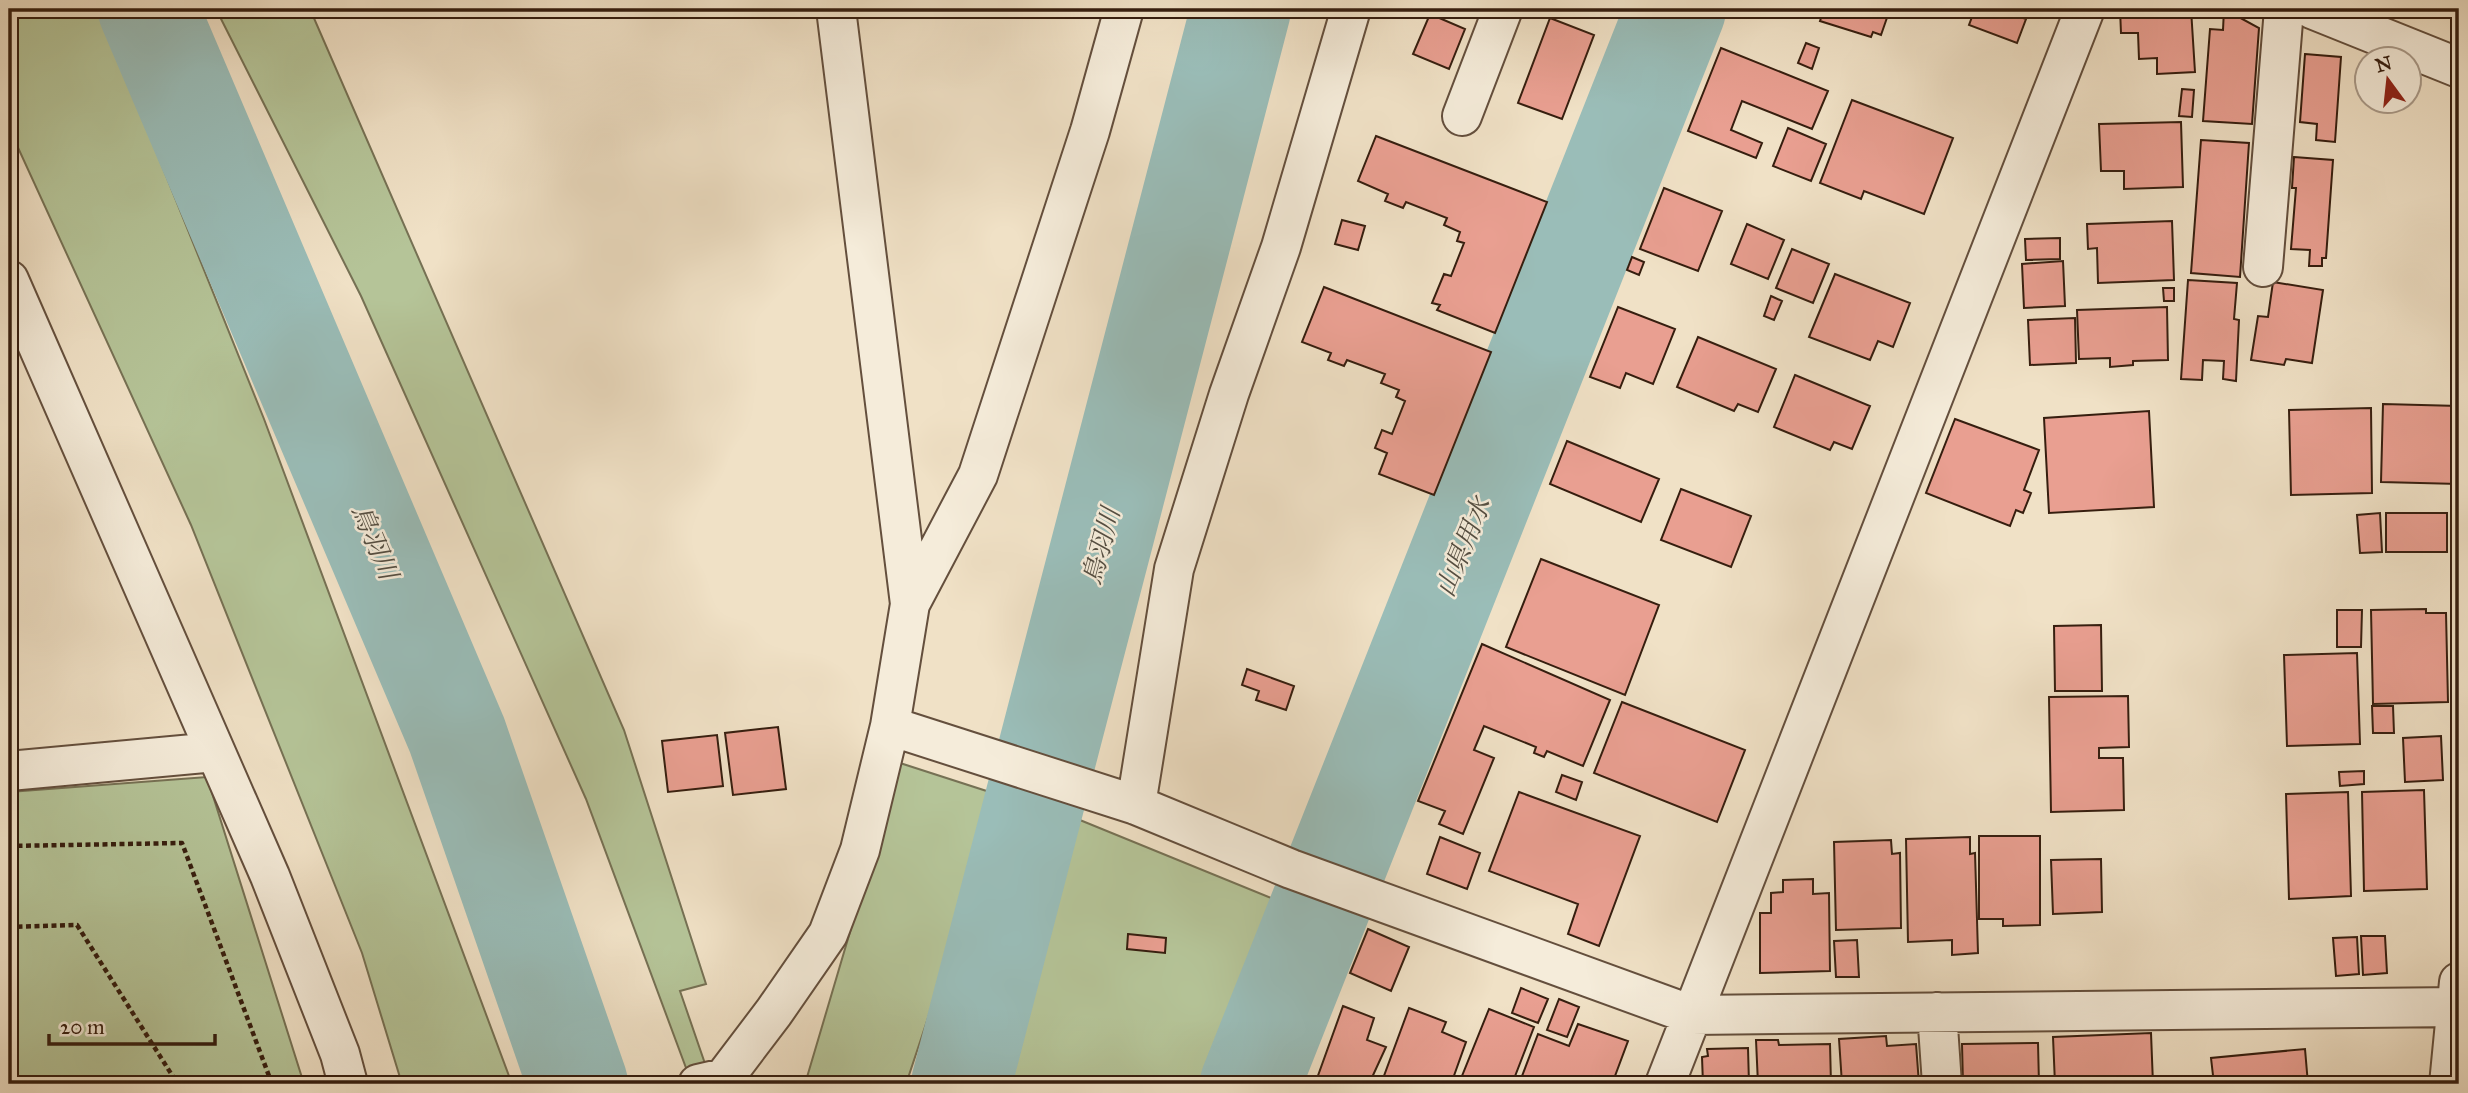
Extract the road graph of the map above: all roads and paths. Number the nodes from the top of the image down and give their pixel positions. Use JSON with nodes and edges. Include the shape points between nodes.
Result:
{"nodes":[{"id":1,"x":836,"y":9,"type":"edge"},
{"id":2,"x":1124,"y":9,"type":"edge"},
{"id":3,"x":1351,"y":9,"type":"edge"},
{"id":4,"x":1503,"y":9,"type":"edge"},
{"id":5,"x":2085,"y":9,"type":"edge"},
{"id":6,"x":2284,"y":9,"type":"edge"},
{"id":7,"x":2312,"y":9,"type":"edge"},
{"id":8,"x":2459,"y":68,"type":"edge"},
{"id":9,"x":1462,"y":116,"type":"dead end"},
{"id":10,"x":2263,"y":267,"type":"dead end"},
{"id":11,"x":9,"y":280,"type":"edge"},
{"id":12,"x":21,"y":339,"type":"edge"},
{"id":13,"x":910,"y":604,"type":"junction"},
{"id":14,"x":890,"y":726,"type":"junction"},
{"id":15,"x":215,"y":752,"type":"junction"},
{"id":16,"x":9,"y":771,"type":"edge"},
{"id":17,"x":1118,"y":800,"type":"junction"},
{"id":18,"x":9,"y":846,"type":"edge"},
{"id":19,"x":9,"y":928,"type":"edge"},
{"id":20,"x":2458,"y":999,"type":"edge"},
{"id":21,"x":1937,"y":1012,"type":"junction"},
{"id":22,"x":1692,"y":1015,"type":"junction"},
{"id":23,"x":711,"y":1081,"type":"edge"},
{"id":24,"x":146,"y":1084,"type":"edge"},
{"id":25,"x":272,"y":1084,"type":"edge"},
{"id":26,"x":348,"y":1084,"type":"edge"},
{"id":27,"x":1665,"y":1084,"type":"edge"},
{"id":28,"x":1942,"y":1084,"type":"edge"},
{"id":29,"x":2449,"y":1084,"type":"edge"}],
"edges":[{"from":1,"to":13,"type":"street"},
{"from":2,"to":13,"type":"street","via":[[1090,131],[978,475]]},
{"from":3,"to":17,"type":"street","via":[[1281,247],[1174,569]]},
{"from":4,"to":9,"type":"street"},
{"from":5,"to":22,"type":"street"},
{"from":6,"to":10,"type":"street"},
{"from":7,"to":8,"type":"street"},
{"from":11,"to":12,"type":"street"},
{"from":12,"to":15,"type":"street"},
{"from":13,"to":14,"type":"street"},
{"from":14,"to":17,"type":"street"},
{"from":14,"to":23,"type":"street","via":[[860,850],[828,934],[774,1012]]},
{"from":15,"to":16,"type":"street"},
{"from":15,"to":26,"type":"street","via":[[270,876]]},
{"from":17,"to":22,"type":"street","via":[[1356,893]]},
{"from":18,"to":25,"type":"path","via":[[182,843]]},
{"from":19,"to":24,"type":"path","via":[[77,925],[177,1083]]},
{"from":20,"to":21,"type":"street"},
{"from":20,"to":29,"type":"street"},
{"from":21,"to":22,"type":"street"},
{"from":21,"to":28,"type":"street"},
{"from":22,"to":27,"type":"street"}]}
